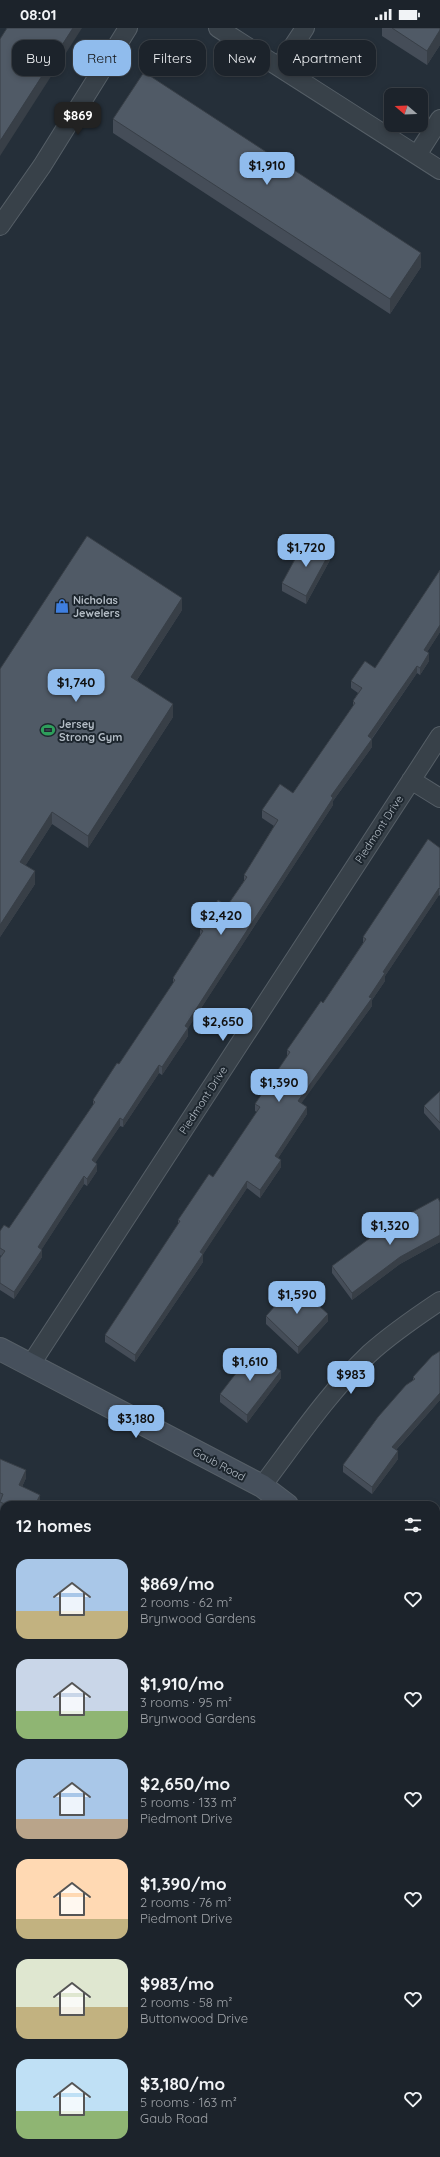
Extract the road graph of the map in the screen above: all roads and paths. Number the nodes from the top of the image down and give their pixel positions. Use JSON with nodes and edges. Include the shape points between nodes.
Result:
{"nodes":[{"id":1,"x":128,"y":28,"type":"edge"},
{"id":2,"x":218,"y":28,"type":"edge"},
{"id":3,"x":305,"y":28,"type":"edge"},
{"id":4,"x":297,"y":40,"type":"edge"},
{"id":5,"x":278,"y":65,"type":"edge"},
{"id":6,"x":295,"y":76,"type":"edge"},
{"id":7,"x":440,"y":119,"type":"edge"},
{"id":8,"x":417,"y":155,"type":"junction"},
{"id":9,"x":440,"y":170,"type":"edge"},
{"id":10,"x":0,"y":226,"type":"edge"},
{"id":11,"x":440,"y":736,"type":"edge"},
{"id":12,"x":411,"y":780,"type":"junction"},
{"id":13,"x":440,"y":798,"type":"edge"},
{"id":14,"x":440,"y":1301,"type":"edge"},
{"id":15,"x":0,"y":1349,"type":"edge"},
{"id":16,"x":31,"y":1364,"type":"junction"},
{"id":17,"x":262,"y":1486,"type":"junction"},
{"id":18,"x":282,"y":1501,"type":"edge"}],
"edges":[{"from":1,"to":10,"type":"street","via":[[42,166]]},
{"from":2,"to":5,"type":"street"},
{"from":3,"to":4,"type":"street"},
{"from":6,"to":8,"type":"street"},
{"from":7,"to":8,"type":"street"},
{"from":8,"to":9,"type":"street"},
{"from":11,"to":12,"type":"street","name":"Piedmont Drive"},
{"from":12,"to":13,"type":"street"},
{"from":12,"to":16,"type":"street","name":"Piedmont Drive"},
{"from":14,"to":17,"type":"street","via":[[415,1318],[360,1364],[335,1390]]},
{"from":15,"to":16,"type":"street","name":"Gaub Road"},
{"from":16,"to":17,"type":"street","name":"Gaub Road"},
{"from":17,"to":18,"type":"street","name":"Gaub Road"}]}
